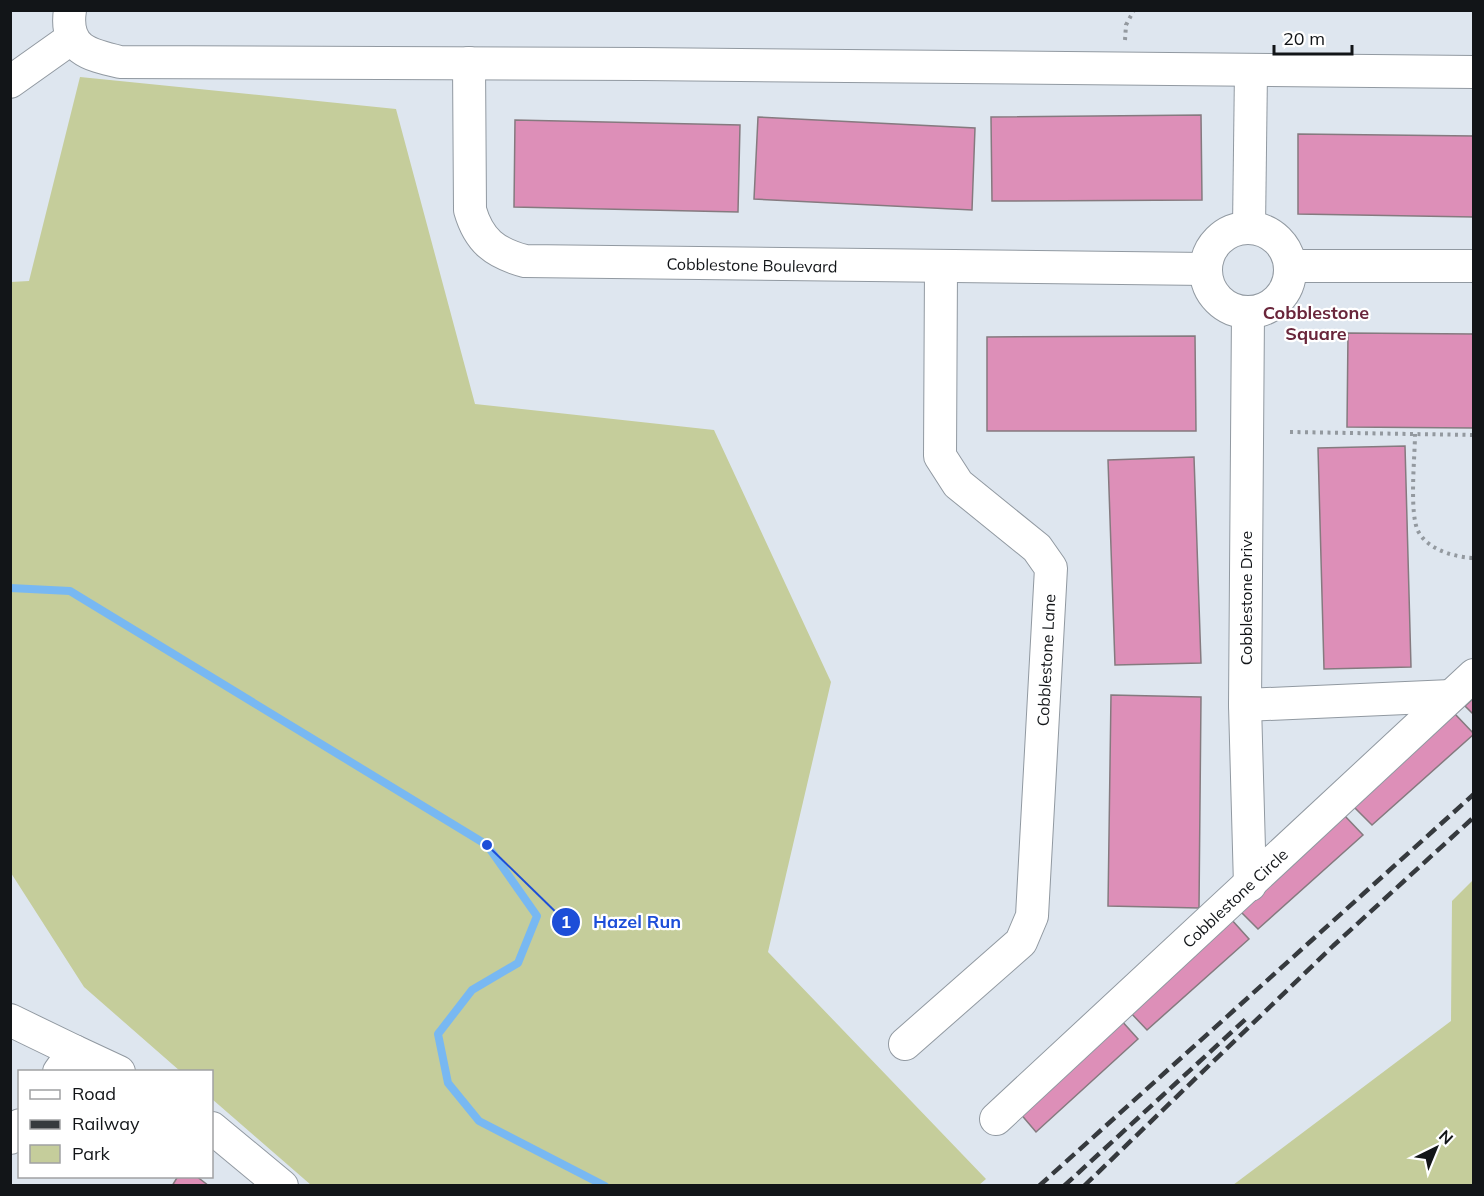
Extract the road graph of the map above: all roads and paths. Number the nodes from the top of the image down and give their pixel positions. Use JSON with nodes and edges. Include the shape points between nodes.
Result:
{"nodes":[{"id":1,"x":1134,"y":10,"type":"edge"},
{"id":2,"x":71,"y":24,"type":"edge"},
{"id":3,"x":1125,"y":42,"type":"dead end"},
{"id":4,"x":469,"y":63,"type":"junction"},
{"id":5,"x":1251,"y":70,"type":"junction"},
{"id":6,"x":1473,"y":72,"type":"edge"},
{"id":7,"x":10,"y":82,"type":"edge"},
{"id":8,"x":1249,"y":228,"type":"junction"},
{"id":9,"x":1290,"y":266,"type":"junction"},
{"id":10,"x":1473,"y":266,"type":"edge"},
{"id":11,"x":941,"y":268,"type":"junction"},
{"id":12,"x":1206,"y":269,"type":"junction"},
{"id":13,"x":1248,"y":312,"type":"junction"},
{"id":14,"x":1290,"y":432,"type":"dead end"},
{"id":15,"x":1415,"y":434,"type":"junction"},
{"id":16,"x":1473,"y":435,"type":"edge"},
{"id":17,"x":1473,"y":558,"type":"edge"},
{"id":18,"x":1462,"y":685,"type":"edge"},
{"id":19,"x":1245,"y":705,"type":"junction"},
{"id":20,"x":1250,"y":885,"type":"junction"},
{"id":21,"x":10,"y":1020,"type":"edge"},
{"id":22,"x":905,"y":1044,"type":"dead end"},
{"id":23,"x":66,"y":1061,"type":"edge"},
{"id":24,"x":114,"y":1070,"type":"edge"},
{"id":25,"x":996,"y":1119,"type":"dead end"},
{"id":26,"x":213,"y":1129,"type":"edge"},
{"id":27,"x":282,"y":1185,"type":"edge"}],
"edges":[{"from":1,"to":3,"type":"path","via":[[1126,25]]},
{"from":2,"to":4,"type":"street","via":[[81,50],[120,62]]},
{"from":2,"to":7,"type":"street"},
{"from":4,"to":5,"type":"street"},
{"from":4,"to":11,"type":"street","name":"Cobblestone Boulevard","via":[[470,210],[486,243],[505,256],[525,261]]},
{"from":5,"to":6,"type":"street"},
{"from":5,"to":8,"type":"street"},
{"from":8,"to":9,"type":"street","via":[[1261,230],[1281,243]]},
{"from":8,"to":12,"type":"street","via":[[1236,230],[1215,244]]},
{"from":9,"to":10,"type":"street"},
{"from":9,"to":13,"type":"street","via":[[1284,293],[1262,310]]},
{"from":11,"to":12,"type":"street","name":"Cobblestone Boulevard"},
{"from":11,"to":22,"type":"street","name":"Cobblestone Lane","via":[[940,456],[958,484],[1037,548],[1051,568],[1032,916],[1021,942]]},
{"from":12,"to":13,"type":"street","via":[[1214,294],[1235,310]]},
{"from":13,"to":19,"type":"street","name":"Cobblestone Drive"},
{"from":14,"to":15,"type":"path"},
{"from":15,"to":16,"type":"path"},
{"from":15,"to":17,"type":"path","via":[[1414,502],[1418,530],[1431,546],[1458,557]]},
{"from":18,"to":19,"type":"street"},
{"from":18,"to":20,"type":"street","name":"Cobblestone Circle"},
{"from":19,"to":20,"type":"street","name":"Cobblestone Drive"},
{"from":20,"to":25,"type":"street","name":"Cobblestone Circle"},
{"from":21,"to":23,"type":"street"},
{"from":23,"to":24,"type":"street"},
{"from":26,"to":27,"type":"street"}]}
